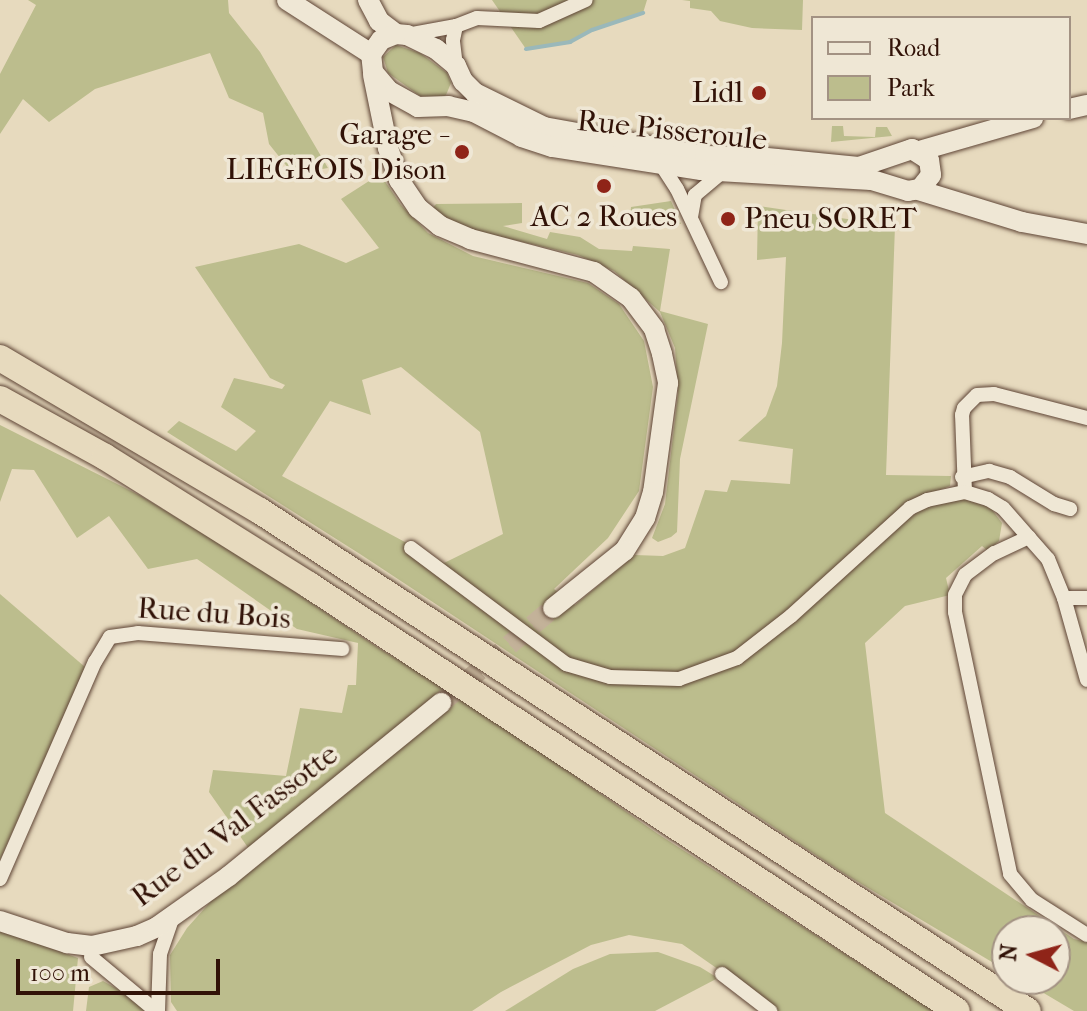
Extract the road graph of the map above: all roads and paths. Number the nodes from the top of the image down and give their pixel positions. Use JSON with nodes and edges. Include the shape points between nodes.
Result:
{"nodes":[{"id":1,"x":287,"y":0,"type":"edge"},
{"id":2,"x":368,"y":0,"type":"edge"},
{"id":3,"x":586,"y":0,"type":"edge"},
{"id":4,"x":456,"y":26,"type":"junction"},
{"id":5,"x":402,"y":34,"type":"junction"},
{"id":6,"x":372,"y":63,"type":"junction"},
{"id":7,"x":459,"y":74,"type":"junction"},
{"id":8,"x":449,"y":106,"type":"junction"},
{"id":9,"x":418,"y":107,"type":"junction"},
{"id":10,"x":1026,"y":120,"type":"edge"},
{"id":11,"x":388,"y":148,"type":"junction"},
{"id":12,"x":919,"y":151,"type":"junction"},
{"id":13,"x":895,"y":156,"type":"junction"},
{"id":14,"x":662,"y":166,"type":"junction"},
{"id":15,"x":931,"y":169,"type":"junction"},
{"id":16,"x":722,"y":172,"type":"junction"},
{"id":17,"x":896,"y":186,"type":"junction"},
{"id":18,"x":918,"y":190,"type":"junction"},
{"id":19,"x":691,"y":218,"type":"junction"},
{"id":20,"x":1060,"y":229,"type":"junction"},
{"id":21,"x":1087,"y":234,"type":"edge"},
{"id":22,"x":721,"y":282,"type":"dead end"},
{"id":23,"x":0,"y":352,"type":"edge"},
{"id":24,"x":0,"y":358,"type":"edge"},
{"id":25,"x":43,"y":381,"type":"junction"},
{"id":26,"x":0,"y":399,"type":"edge"},
{"id":27,"x":0,"y":409,"type":"edge"},
{"id":28,"x":1087,"y":418,"type":"edge"},
{"id":29,"x":62,"y":434,"type":"junction"},
{"id":30,"x":962,"y":477,"type":"junction"},
{"id":31,"x":965,"y":492,"type":"junction"},
{"id":32,"x":1070,"y":509,"type":"dead end"},
{"id":33,"x":1029,"y":537,"type":"junction"},
{"id":34,"x":411,"y":548,"type":"dead end"},
{"id":35,"x":1064,"y":598,"type":"junction"},
{"id":36,"x":1087,"y":598,"type":"edge"},
{"id":37,"x":553,"y":608,"type":"tunnel mouth"},
{"id":38,"x":342,"y":649,"type":"dead end"},
{"id":39,"x":1086,"y":672,"type":"edge"},
{"id":40,"x":441,"y":703,"type":"tunnel mouth"},
{"id":41,"x":0,"y":879,"type":"edge"},
{"id":42,"x":172,"y":920,"type":"junction"},
{"id":43,"x":0,"y":921,"type":"edge"},
{"id":44,"x":1087,"y":935,"type":"edge"},
{"id":45,"x":91,"y":957,"type":"dead end"},
{"id":46,"x":722,"y":974,"type":"dead end"},
{"id":47,"x":991,"y":987,"type":"edge"},
{"id":48,"x":1004,"y":995,"type":"edge"},
{"id":49,"x":1006,"y":995,"type":"edge"},
{"id":50,"x":157,"y":1011,"type":"edge"},
{"id":51,"x":770,"y":1011,"type":"edge"},
{"id":52,"x":957,"y":1011,"type":"edge"},
{"id":53,"x":1028,"y":1011,"type":"edge"},
{"id":54,"x":1036,"y":1011,"type":"edge"}],
"edges":[{"from":1,"to":6,"type":"main road"},
{"from":2,"to":5,"type":"main road","via":[[379,21]]},
{"from":3,"to":4,"type":"street","via":[[539,21],[477,18]]},
{"from":4,"to":5,"type":"street"},
{"from":4,"to":7,"type":"street"},
{"from":5,"to":6,"type":"main road","via":[[381,40]]},
{"from":5,"to":7,"type":"main road","name":"Rue Pisseroule","via":[[436,49]]},
{"from":6,"to":9,"type":"main road","via":[[389,91]]},
{"from":6,"to":11,"type":"main road"},
{"from":7,"to":8,"type":"main road","via":[[460,96]]},
{"from":7,"to":13,"type":"main road","name":"Rue Pisseroule","via":[[482,97],[527,121],[599,139],[705,156],[859,167]]},
{"from":8,"to":9,"type":"main road","name":"Rue Pisseroule"},
{"from":8,"to":14,"type":"main road","name":"Rue Pisseroule","via":[[552,147]]},
{"from":9,"to":11,"type":"main road","via":[[397,117]]},
{"from":10,"to":12,"type":"main road"},
{"from":11,"to":37,"type":"main road","via":[[412,201],[440,226],[488,245],[594,272],[631,298],[654,329],[668,383],[645,518],[624,551]]},
{"from":12,"to":13,"type":"main road"},
{"from":12,"to":15,"type":"main road"},
{"from":13,"to":17,"type":"main road","via":[[889,172]]},
{"from":14,"to":16,"type":"main road","name":"Rue Pisseroule"},
{"from":14,"to":19,"type":"street"},
{"from":15,"to":18,"type":"main road"},
{"from":15,"to":20,"type":"main road","via":[[951,186],[1008,203]]},
{"from":16,"to":17,"type":"main road","name":"Rue Pisseroule","via":[[823,175]]},
{"from":16,"to":19,"type":"street","via":[[695,195]]},
{"from":17,"to":18,"type":"main road"},
{"from":18,"to":20,"type":"main road"},
{"from":19,"to":22,"type":"street"},
{"from":20,"to":21,"type":"main road"},
{"from":23,"to":25,"type":"highway"},
{"from":24,"to":25,"type":"highway"},
{"from":25,"to":47,"type":"highway","via":[[260,511]]},
{"from":26,"to":29,"type":"highway"},
{"from":27,"to":29,"type":"highway"},
{"from":28,"to":30,"type":"street","via":[[994,394],[977,395],[962,415]]},
{"from":29,"to":52,"type":"highway","via":[[309,585]]},
{"from":30,"to":31,"type":"street"},
{"from":30,"to":32,"type":"street","via":[[989,471],[1010,477]]},
{"from":31,"to":33,"type":"street","via":[[1003,508]]},
{"from":31,"to":34,"type":"street","via":[[910,508],[737,658],[679,679],[610,677],[566,664]]},
{"from":33,"to":35,"type":"street","via":[[1048,559]]},
{"from":33,"to":44,"type":"street","via":[[994,553],[965,575],[955,595],[955,612],[1010,874],[1032,900]]},
{"from":35,"to":36,"type":"street"},
{"from":35,"to":39,"type":"street"},
{"from":38,"to":41,"type":"street","name":"Rue du Bois","via":[[138,633],[110,637]]},
{"from":40,"to":42,"type":"main road","name":"Rue du Val Fassotte"},
{"from":42,"to":43,"type":"main road","name":"Rue du Val Fassotte","via":[[137,936],[92,946]]},
{"from":42,"to":50,"type":"street","via":[[160,954]]},
{"from":45,"to":50,"type":"street"},
{"from":46,"to":51,"type":"street"},
{"from":48,"to":53,"type":"highway"},
{"from":49,"to":54,"type":"highway"}]}
